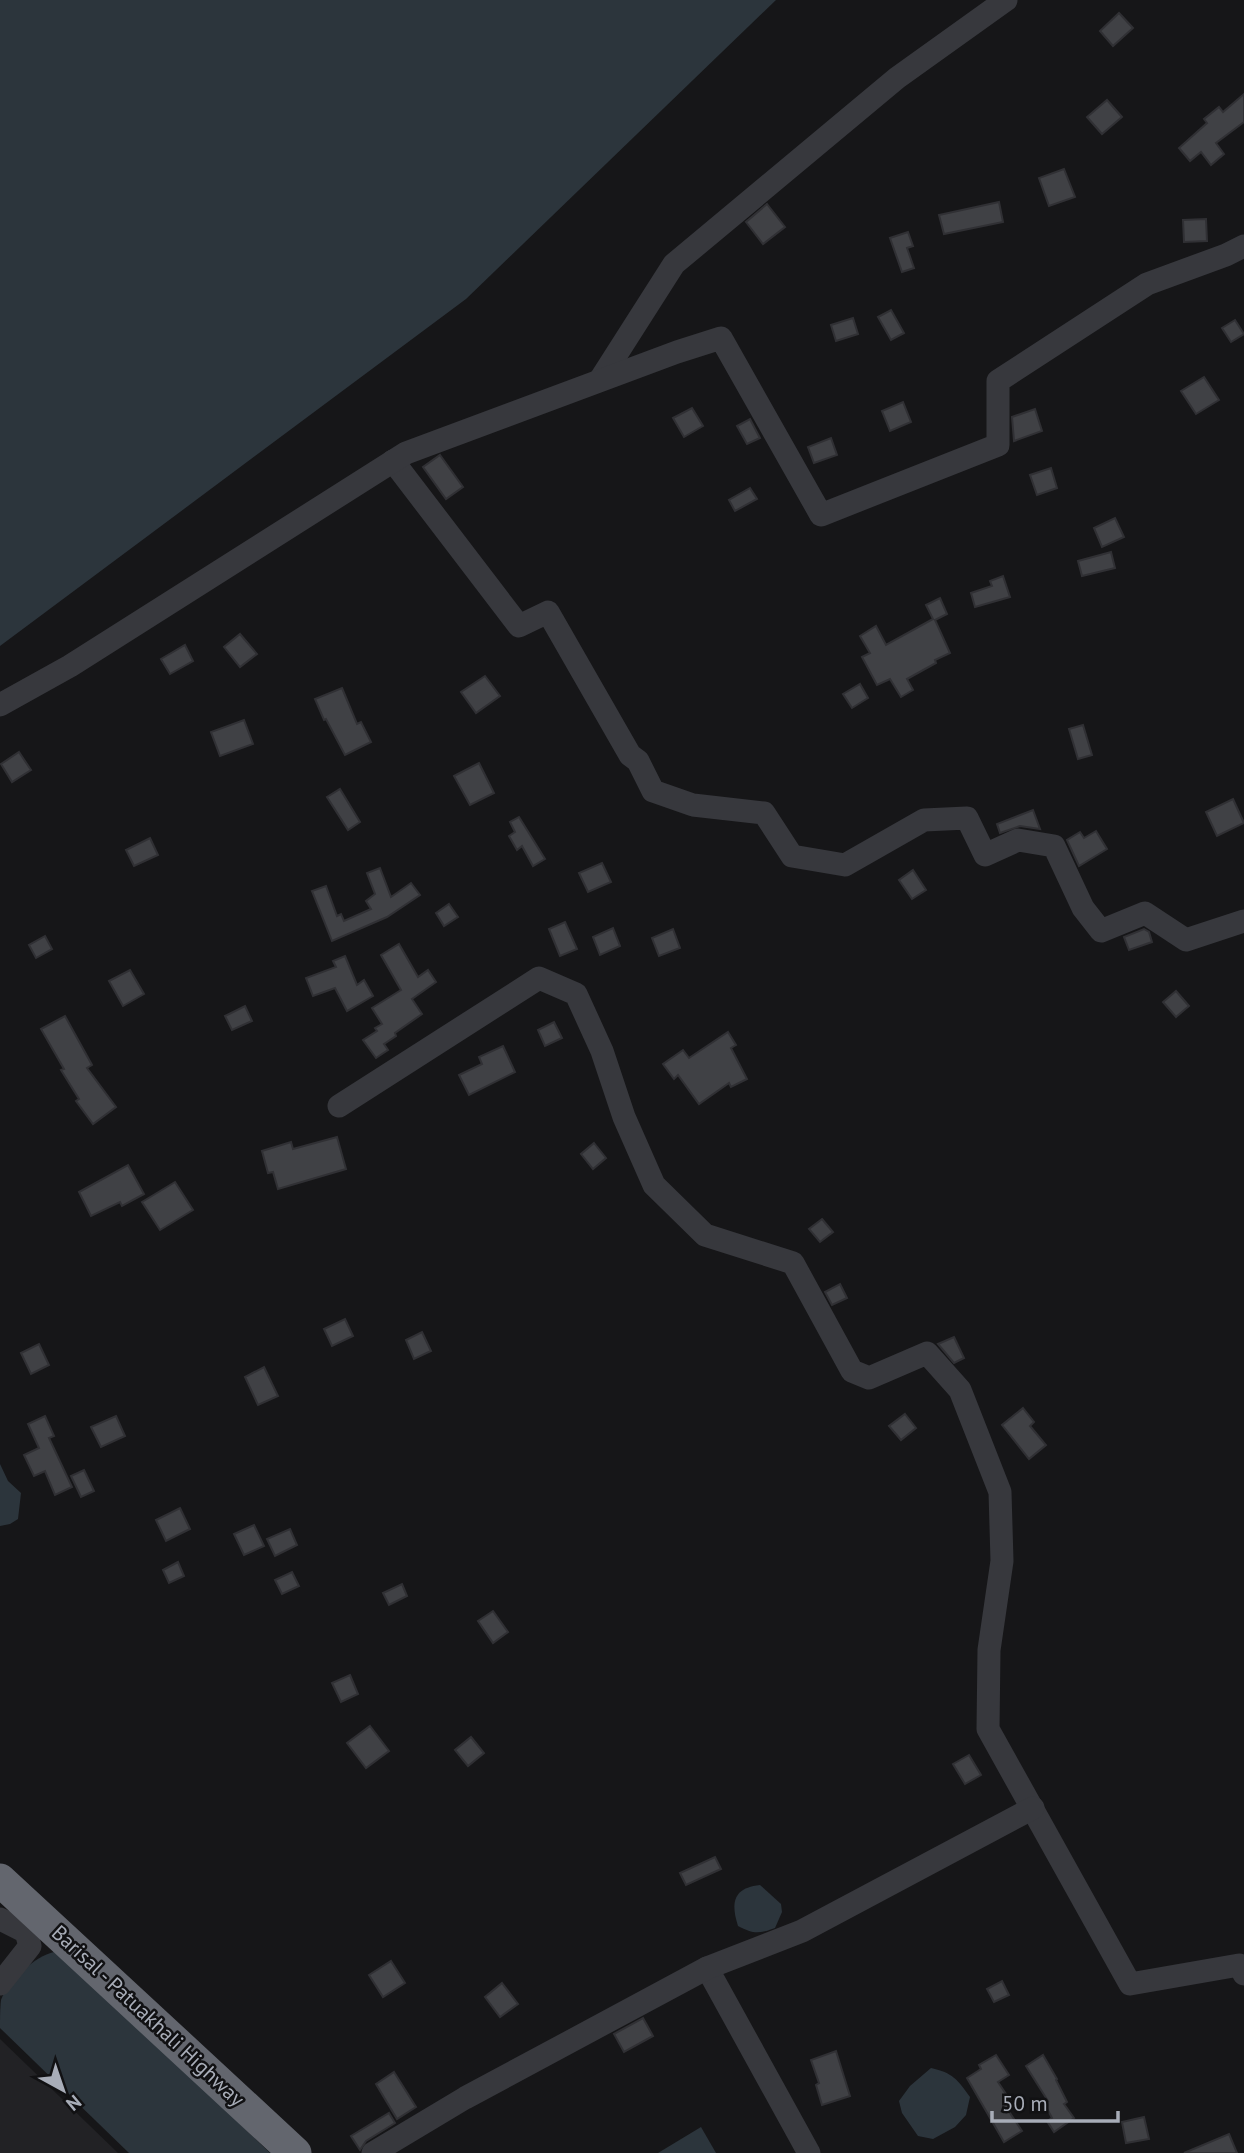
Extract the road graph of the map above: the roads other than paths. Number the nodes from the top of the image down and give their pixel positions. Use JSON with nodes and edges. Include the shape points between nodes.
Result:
{"nodes":[{"id":1,"x":1006,"y":0,"type":"edge"},
{"id":2,"x":1244,"y":246,"type":"edge"},
{"id":3,"x":600,"y":380,"type":"junction"},
{"id":4,"x":393,"y":461,"type":"junction"},
{"id":5,"x":0,"y":705,"type":"edge"},
{"id":6,"x":1244,"y":921,"type":"edge"},
{"id":7,"x":339,"y":1106,"type":"dead end"},
{"id":8,"x":1033,"y":1808,"type":"junction"},
{"id":9,"x":0,"y":1880,"type":"edge"},
{"id":10,"x":0,"y":1919,"type":"edge"},
{"id":11,"x":707,"y":1968,"type":"junction"},
{"id":12,"x":1244,"y":1974,"type":"edge"},
{"id":13,"x":0,"y":1984,"type":"edge"},
{"id":14,"x":295,"y":2153,"type":"edge"},
{"id":15,"x":373,"y":2153,"type":"edge"},
{"id":16,"x":809,"y":2153,"type":"edge"}],
"edges":[{"from":1,"to":3,"type":"street","via":[[897,78],[674,264]]},
{"from":2,"to":3,"type":"street","via":[[1147,284],[999,381],[998,445],[821,515],[722,338]]},
{"from":3,"to":4,"type":"street"},
{"from":4,"to":5,"type":"street","via":[[70,666]]},
{"from":4,"to":6,"type":"street","via":[[519,626],[548,612],[653,792],[693,804],[764,813],[792,856],[845,865],[924,820],[967,818],[985,855],[1018,840],[1054,846],[1083,908],[1101,930],[1145,913],[1186,940]]},
{"from":7,"to":8,"type":"street","via":[[539,978],[576,994],[654,1185],[705,1235],[793,1264],[852,1371],[869,1378],[927,1353],[960,1390],[1000,1492],[1002,1561],[989,1650],[988,1730]]},
{"from":8,"to":11,"type":"street","via":[[802,1931]]},
{"from":8,"to":12,"type":"street","via":[[1130,1984],[1239,1965]]},
{"from":9,"to":14,"type":"highway","name":"Barisal - Patuakhali Highway"},
{"from":10,"to":13,"type":"street","via":[[26,1932],[30,1947]]},
{"from":11,"to":15,"type":"street","via":[[465,2098]]},
{"from":11,"to":16,"type":"street"}]}
